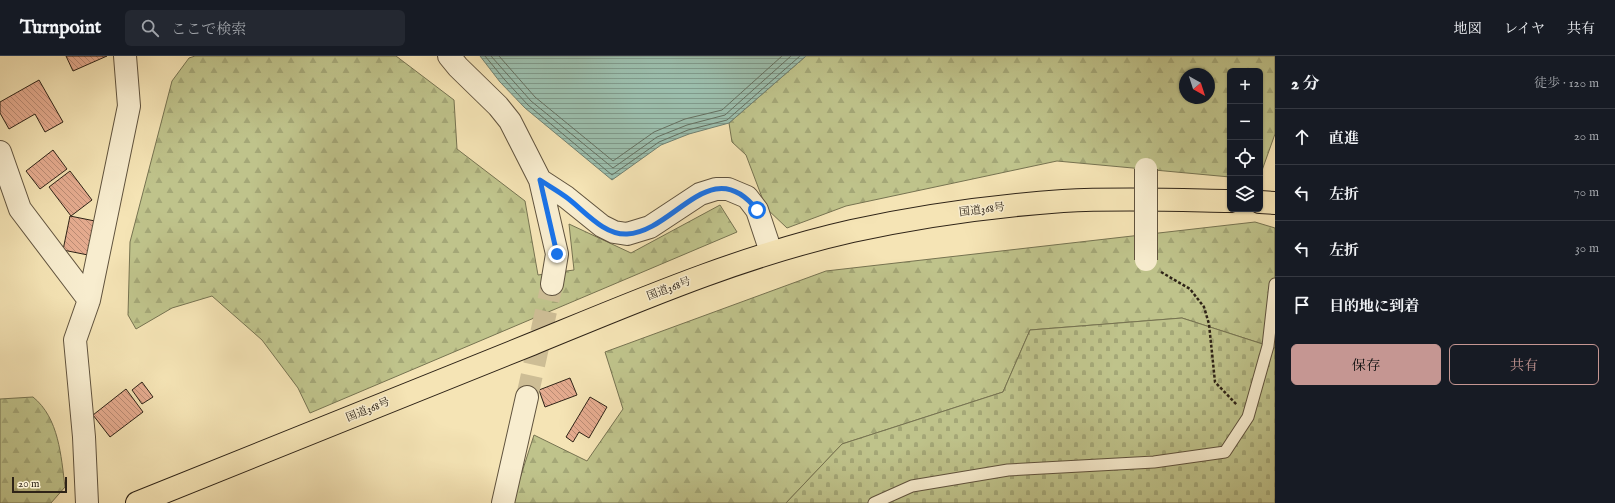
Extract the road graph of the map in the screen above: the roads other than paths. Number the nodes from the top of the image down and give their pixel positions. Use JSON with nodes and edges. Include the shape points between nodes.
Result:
{"nodes":[{"id":1,"x":125,"y":56,"type":"edge"},
{"id":2,"x":449,"y":56,"type":"edge"},
{"id":3,"x":0,"y":152,"type":"edge"},
{"id":4,"x":1146,"y":169,"type":"dead end"},
{"id":5,"x":540,"y":180,"type":"junction"},
{"id":6,"x":1227,"y":202,"type":"edge"},
{"id":7,"x":1263,"y":202,"type":"edge"},
{"id":8,"x":1275,"y":203,"type":"edge"},
{"id":9,"x":771,"y":252,"type":"junction"},
{"id":10,"x":1146,"y":260,"type":"road end"},
{"id":11,"x":552,"y":284,"type":"tunnel mouth"},
{"id":12,"x":1275,"y":284,"type":"edge"},
{"id":13,"x":89,"y":300,"type":"junction"},
{"id":14,"x":527,"y":397,"type":"tunnel mouth"},
{"id":15,"x":88,"y":503,"type":"edge"},
{"id":16,"x":137,"y":503,"type":"edge"},
{"id":17,"x":503,"y":503,"type":"edge"},
{"id":18,"x":874,"y":503,"type":"edge"}],
"edges":[{"from":1,"to":13,"type":"street","via":[[129,106]]},
{"from":2,"to":5,"type":"street","via":[[510,121]]},
{"from":3,"to":13,"type":"street","via":[[20,209]]},
{"from":4,"to":10,"type":"street","bridge":true},
{"from":5,"to":9,"type":"street","via":[[602,226],[614,232],[627,234],[650,227],[700,194],[716,189],[728,189],[747,197],[757,210]]},
{"from":5,"to":11,"type":"street","via":[[557,254]]},
{"from":6,"to":9,"type":"highway","name":"国道368号","via":[[1063,202],[989,209],[853,231]]},
{"from":7,"to":8,"type":"highway"},
{"from":9,"to":16,"type":"highway","name":"国道368号","via":[[675,286]]},
{"from":12,"to":18,"type":"lane","via":[[1268,346],[1248,417],[1225,452],[1154,462],[1008,470],[912,486]]},
{"from":13,"to":15,"type":"street","via":[[75,340]]},
{"from":14,"to":17,"type":"street"}]}
